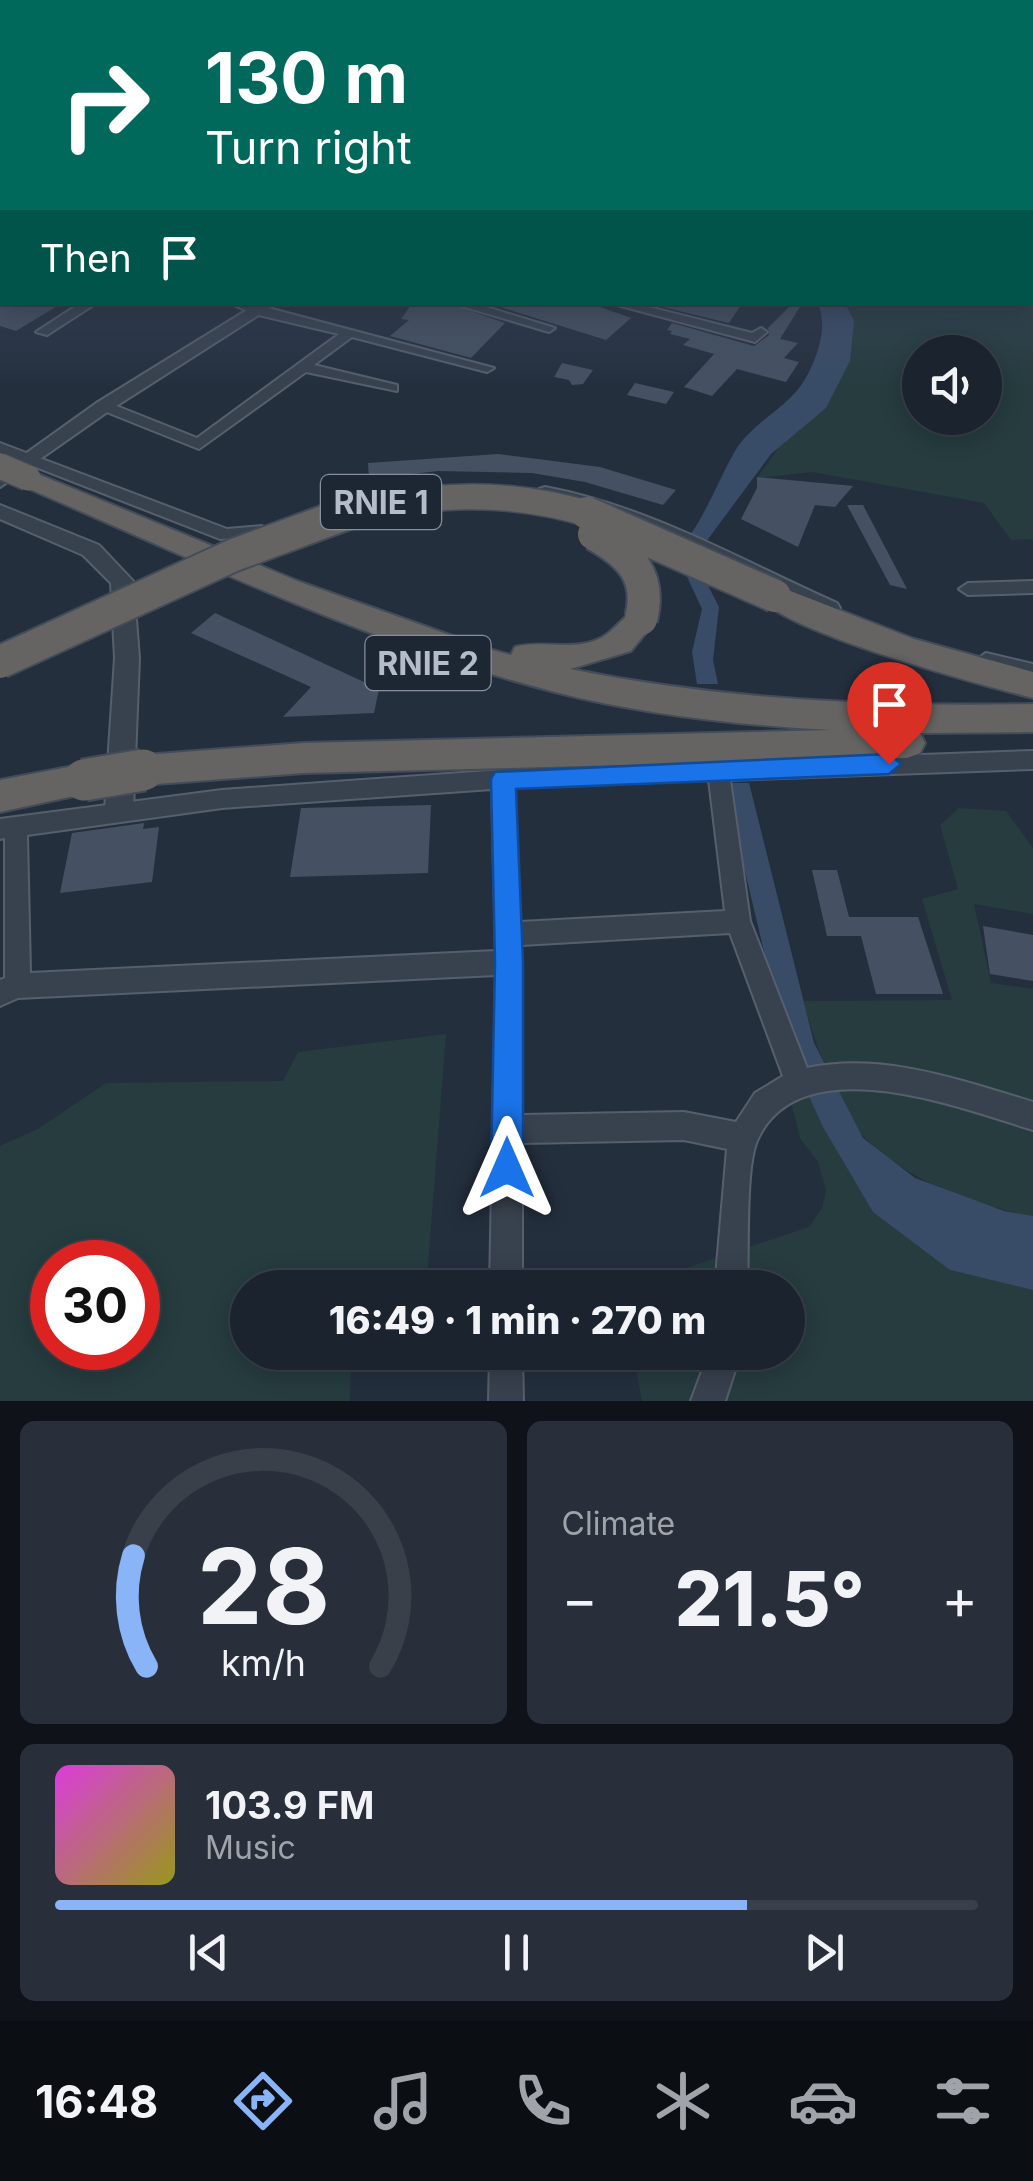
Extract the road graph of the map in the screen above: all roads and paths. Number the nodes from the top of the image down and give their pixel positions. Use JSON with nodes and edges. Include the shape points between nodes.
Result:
{"nodes":[{"id":1,"x":87,"y":305,"type":"edge"},
{"id":2,"x":465,"y":305,"type":"edge"},
{"id":3,"x":624,"y":305,"type":"edge"},
{"id":4,"x":263,"y":308,"type":"edge"},
{"id":5,"x":548,"y":328,"type":"dead end"},
{"id":6,"x":42,"y":332,"type":"dead end"},
{"id":7,"x":760,"y":332,"type":"dead end"},
{"id":8,"x":348,"y":334,"type":"junction"},
{"id":9,"x":303,"y":367,"type":"junction"},
{"id":10,"x":487,"y":368,"type":"dead end"},
{"id":11,"x":392,"y":388,"type":"dead end"},
{"id":12,"x":104,"y":406,"type":"junction"},
{"id":13,"x":0,"y":448,"type":"edge"},
{"id":14,"x":9,"y":481,"type":"edge"},
{"id":15,"x":1033,"y":588,"type":"edge"},
{"id":16,"x":968,"y":589,"type":"dead end"},
{"id":17,"x":425,"y":640,"type":"junction"},
{"id":18,"x":0,"y":662,"type":"edge"},
{"id":19,"x":1033,"y":671,"type":"edge"},
{"id":20,"x":1033,"y":685,"type":"edge"},
{"id":21,"x":0,"y":686,"type":"edge"},
{"id":22,"x":1033,"y":718,"type":"edge"},
{"id":23,"x":1033,"y":741,"type":"edge"},
{"id":24,"x":872,"y":744,"type":"junction"},
{"id":25,"x":1033,"y":760,"type":"edge"},
{"id":26,"x":718,"y":770,"type":"junction"},
{"id":27,"x":503,"y":779,"type":"junction"},
{"id":28,"x":120,"y":810,"type":"junction"},
{"id":29,"x":5,"y":817,"type":"edge"},
{"id":30,"x":738,"y":921,"type":"junction"},
{"id":31,"x":508,"y":934,"type":"junction"},
{"id":32,"x":509,"y":962,"type":"junction"},
{"id":33,"x":9,"y":990,"type":"edge"},
{"id":34,"x":798,"y":1081,"type":"junction"},
{"id":35,"x":1033,"y":1116,"type":"edge"},
{"id":36,"x":507,"y":1129,"type":"junction"},
{"id":37,"x":743,"y":1138,"type":"junction"},
{"id":38,"x":506,"y":1270,"type":"edge"},
{"id":39,"x":732,"y":1270,"type":"edge"},
{"id":40,"x":506,"y":1370,"type":"edge"},
{"id":41,"x":718,"y":1370,"type":"edge"},
{"id":42,"x":506,"y":1401,"type":"edge"},
{"id":43,"x":708,"y":1401,"type":"edge"}],
"edges":[{"from":1,"to":6,"type":"street"},
{"from":2,"to":5,"type":"street"},
{"from":3,"to":7,"type":"street","via":[[755,338]]},
{"from":4,"to":8,"type":"street"},
{"from":4,"to":12,"type":"street"},
{"from":8,"to":9,"type":"street"},
{"from":8,"to":10,"type":"street"},
{"from":9,"to":11,"type":"street"},
{"from":9,"to":12,"type":"street","via":[[199,444]]},
{"from":12,"to":14,"type":"street"},
{"from":13,"to":14,"type":"street"},
{"from":14,"to":17,"type":"highway","name":"RNIE 2","number":"RNIE 2"},
{"from":14,"to":19,"type":"street","via":[[242,536],[356,500],[460,487],[588,500],[685,535],[877,627]]},
{"from":14,"to":24,"type":"highway","name":"RNIE 2","number":"RNIE 2","via":[[341,634],[479,679],[691,722]]},
{"from":14,"to":28,"type":"street","via":[[122,581],[127,658]]},
{"from":15,"to":16,"type":"street"},
{"from":17,"to":21,"type":"highway","bridge":true,"via":[[580,657],[624,641],[641,619],[647,594],[636,563],[590,532],[500,510],[415,508],[292,542]]},
{"from":17,"to":22,"type":"highway","name":"RNIE 2","number":"RNIE 2","via":[[558,680],[732,710],[854,719]]},
{"from":18,"to":20,"type":"highway","number":"RNIE 1","bridge":true,"via":[[282,533],[364,505],[491,496],[579,510],[851,631]]},
{"from":23,"to":24,"type":"highway"},
{"from":24,"to":29,"type":"highway","bridge":true,"via":[[304,758],[143,770],[84,780]]},
{"from":25,"to":26,"type":"street"},
{"from":26,"to":27,"type":"street"},
{"from":26,"to":30,"type":"street"},
{"from":27,"to":28,"type":"street"},
{"from":27,"to":31,"type":"street"},
{"from":28,"to":29,"type":"street"},
{"from":29,"to":33,"type":"street"},
{"from":30,"to":31,"type":"street"},
{"from":30,"to":34,"type":"street"},
{"from":31,"to":32,"type":"street"},
{"from":32,"to":33,"type":"street"},
{"from":32,"to":36,"type":"street"},
{"from":34,"to":35,"type":"street","via":[[864,1076],[930,1083]]},
{"from":34,"to":37,"type":"street","via":[[763,1101]]},
{"from":36,"to":37,"type":"street","via":[[684,1126]]},
{"from":36,"to":38,"type":"street"},
{"from":37,"to":39,"type":"street"},
{"from":40,"to":42,"type":"street"},
{"from":41,"to":43,"type":"street"}]}
